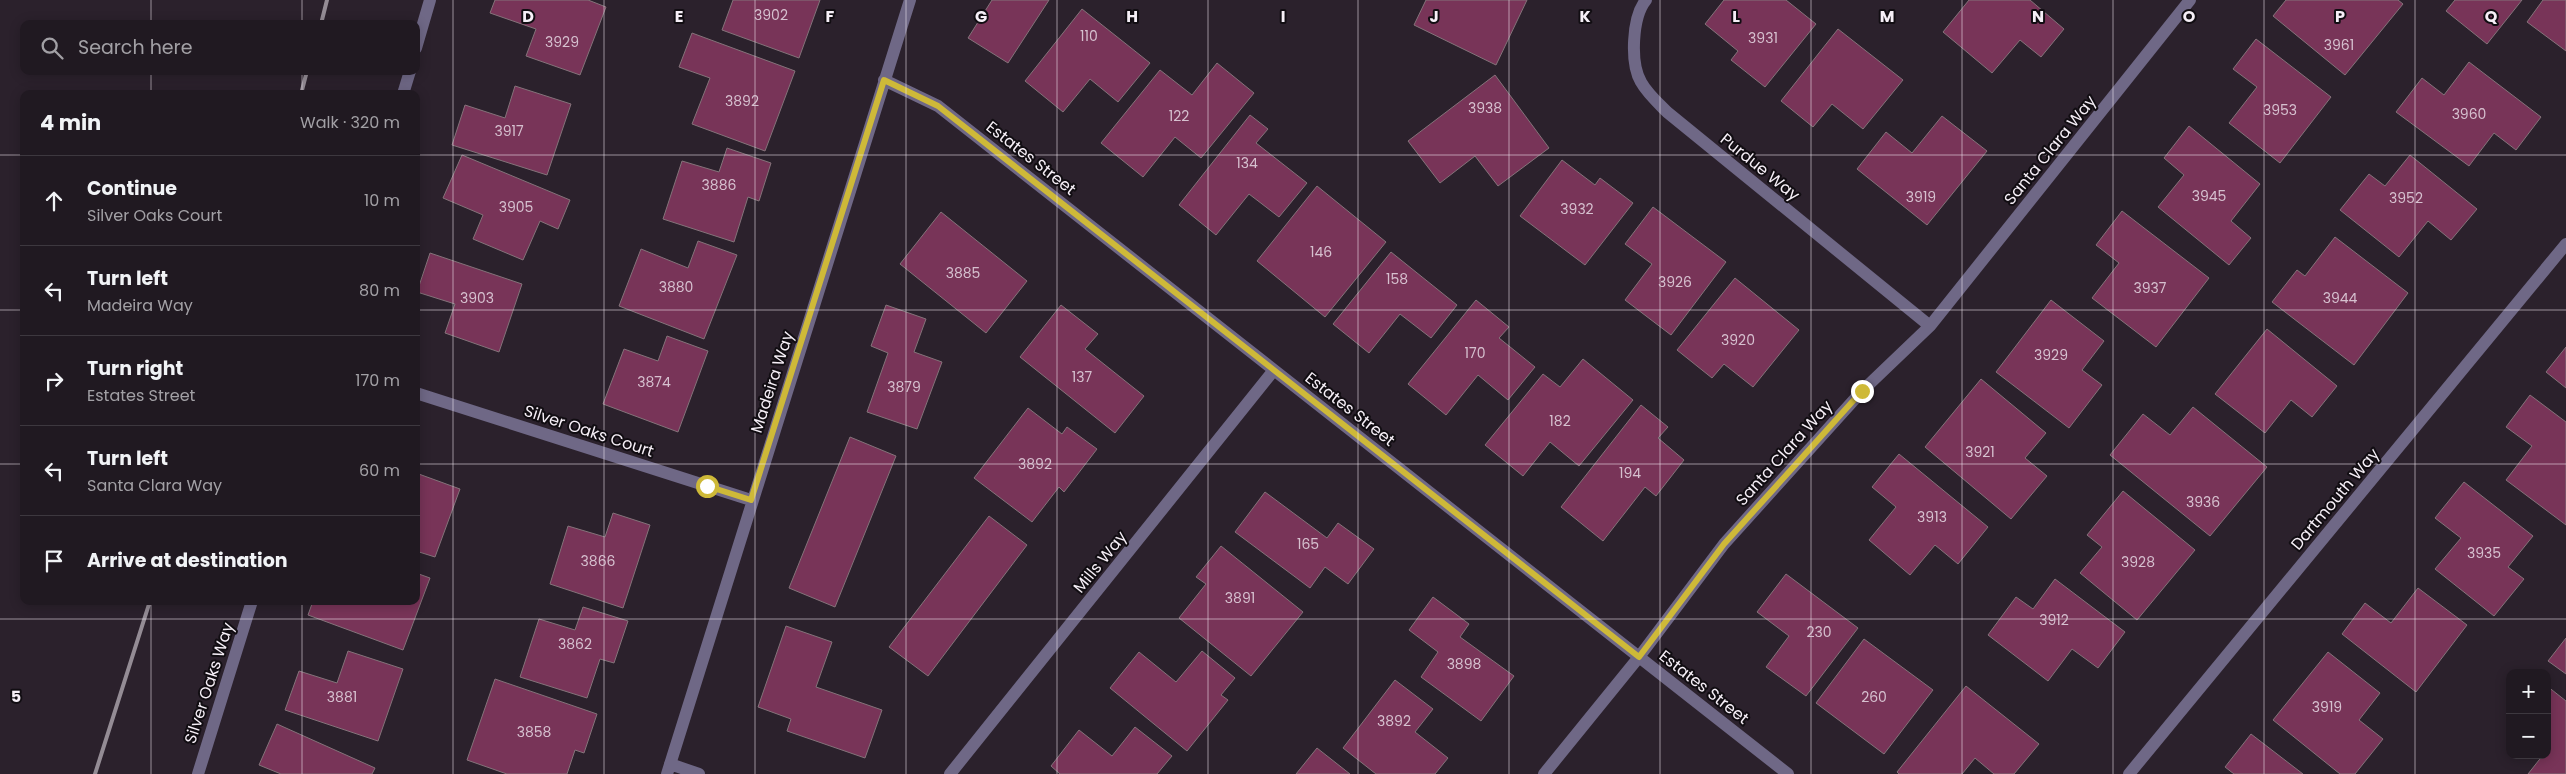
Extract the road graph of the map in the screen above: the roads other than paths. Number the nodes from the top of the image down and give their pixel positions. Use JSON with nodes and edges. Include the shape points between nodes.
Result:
{"nodes":[{"id":1,"x":430,"y":0,"type":"edge"},
{"id":2,"x":910,"y":0,"type":"edge"},
{"id":3,"x":1646,"y":0,"type":"edge"},
{"id":4,"x":2190,"y":0,"type":"edge"},
{"id":5,"x":420,"y":34,"type":"edge"},
{"id":6,"x":409,"y":75,"type":"edge"},
{"id":7,"x":884,"y":80,"type":"junction"},
{"id":8,"x":404,"y":90,"type":"edge"},
{"id":9,"x":2566,"y":244,"type":"edge"},
{"id":10,"x":1930,"y":326,"type":"junction"},
{"id":11,"x":1274,"y":370,"type":"junction"},
{"id":12,"x":420,"y":394,"type":"edge"},
{"id":13,"x":751,"y":500,"type":"junction"},
{"id":14,"x":251,"y":605,"type":"edge"},
{"id":15,"x":1639,"y":657,"type":"junction"},
{"id":16,"x":669,"y":769,"type":"edge"},
{"id":17,"x":198,"y":774,"type":"edge"},
{"id":18,"x":700,"y":774,"type":"edge"},
{"id":19,"x":950,"y":774,"type":"edge"},
{"id":20,"x":1544,"y":774,"type":"edge"},
{"id":21,"x":1788,"y":774,"type":"edge"},
{"id":22,"x":2129,"y":774,"type":"edge"}],
"edges":[{"from":1,"to":5,"type":"street"},
{"from":2,"to":7,"type":"street","name":"Madeira Way"},
{"from":3,"to":10,"type":"street","name":"Purdue Way","via":[[1640,7],[1633,49],[1640,82],[1666,112]]},
{"from":4,"to":10,"type":"street","name":"Santa Clara Way"},
{"from":6,"to":8,"type":"street"},
{"from":7,"to":11,"type":"street","name":"Estates Street","via":[[938,106]]},
{"from":7,"to":13,"type":"street","name":"Madeira Way"},
{"from":9,"to":22,"type":"street","name":"Dartmouth Way"},
{"from":10,"to":15,"type":"street","name":"Santa Clara Way","via":[[1862,391],[1724,544]]},
{"from":11,"to":15,"type":"street","name":"Estates Street"},
{"from":11,"to":19,"type":"street","name":"Mills Way"},
{"from":12,"to":13,"type":"street","name":"Silver Oaks Court"},
{"from":13,"to":16,"type":"street","name":"Madeira Way"},
{"from":14,"to":17,"type":"street","name":"Silver Oaks Way"},
{"from":15,"to":20,"type":"street","name":"Santa Clara Way"},
{"from":15,"to":21,"type":"street","name":"Estates Street"},
{"from":16,"to":18,"type":"street"}]}
